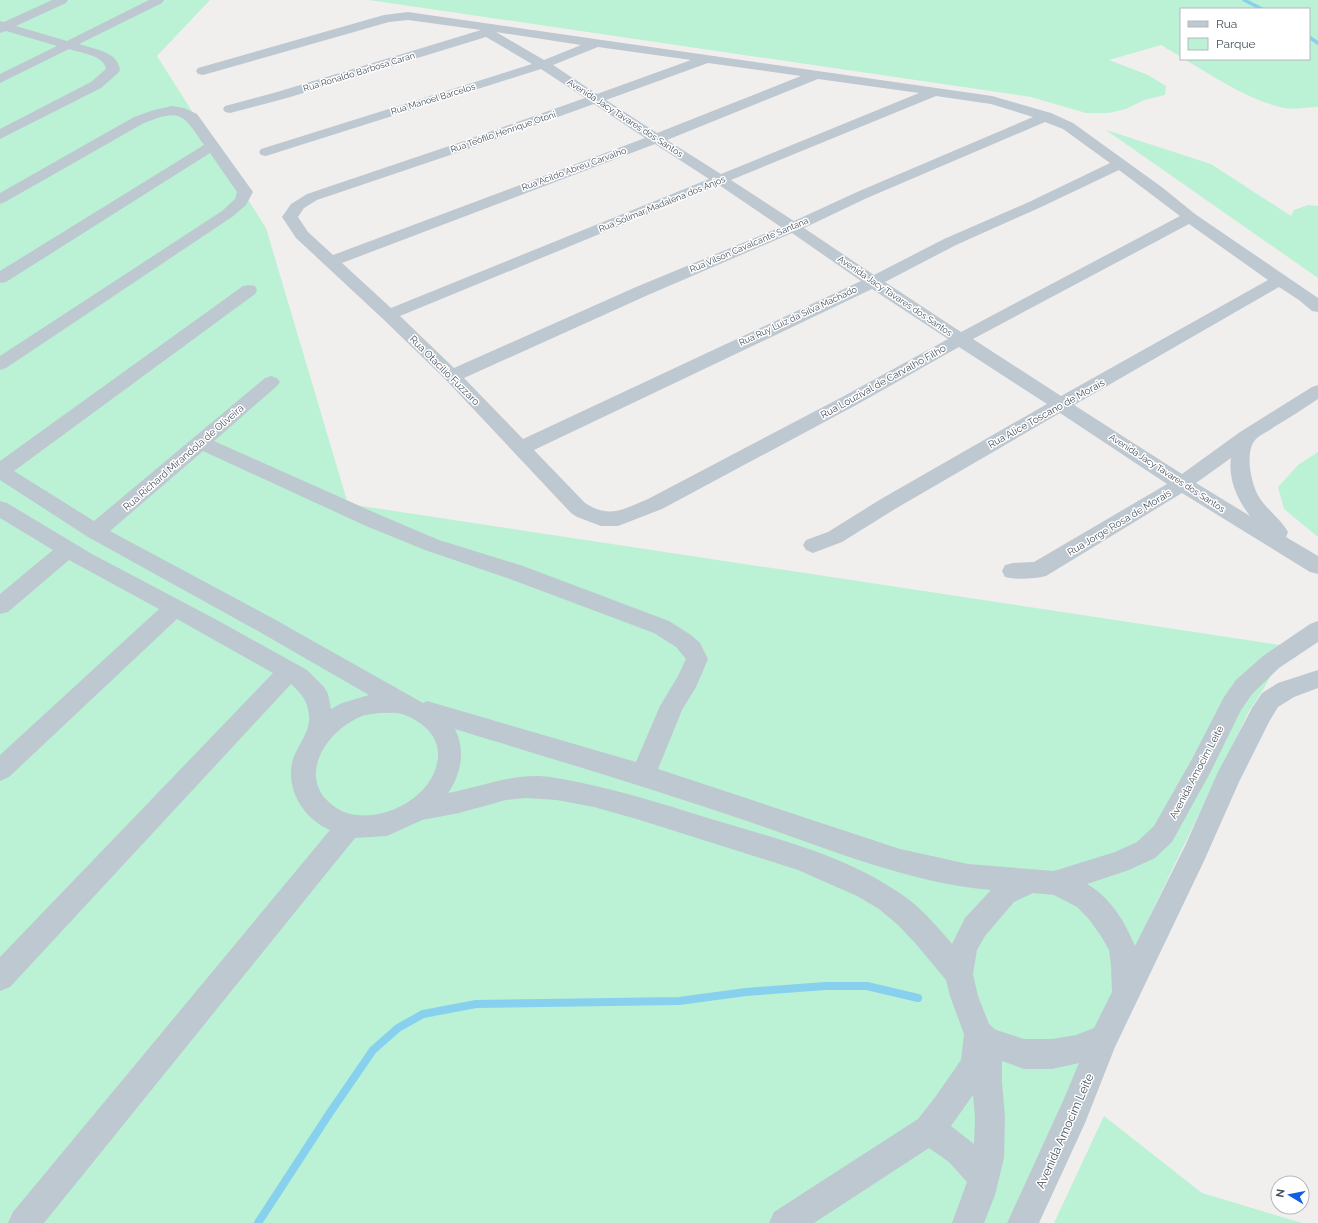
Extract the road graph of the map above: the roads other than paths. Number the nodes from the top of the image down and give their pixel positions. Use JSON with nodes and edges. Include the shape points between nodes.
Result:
{"nodes":[{"id":1,"x":62,"y":0,"type":"edge"},
{"id":2,"x":158,"y":0,"type":"edge"},
{"id":3,"x":1,"y":27,"type":"edge"},
{"id":4,"x":480,"y":29,"type":"junction"},
{"id":5,"x":598,"y":43,"type":"junction"},
{"id":6,"x":68,"y":46,"type":"junction"},
{"id":7,"x":707,"y":59,"type":"junction"},
{"id":8,"x":542,"y":65,"type":"junction"},
{"id":9,"x":203,"y":71,"type":"dead end"},
{"id":10,"x":816,"y":75,"type":"junction"},
{"id":11,"x":0,"y":79,"type":"edge"},
{"id":12,"x":934,"y":92,"type":"junction"},
{"id":13,"x":596,"y":99,"type":"junction"},
{"id":14,"x":230,"y":109,"type":"dead end"},
{"id":15,"x":1046,"y":116,"type":"junction"},
{"id":16,"x":0,"y":135,"type":"edge"},
{"id":17,"x":656,"y":139,"type":"junction"},
{"id":18,"x":212,"y":146,"type":"junction"},
{"id":19,"x":266,"y":152,"type":"dead end"},
{"id":20,"x":1119,"y":164,"type":"junction"},
{"id":21,"x":720,"y":180,"type":"junction"},
{"id":22,"x":0,"y":199,"type":"edge"},
{"id":23,"x":298,"y":204,"type":"joint"},
{"id":24,"x":1190,"y":217,"type":"junction"},
{"id":25,"x":791,"y":228,"type":"junction"},
{"id":26,"x":331,"y":261,"type":"junction"},
{"id":27,"x":0,"y":278,"type":"edge"},
{"id":28,"x":1279,"y":280,"type":"junction"},
{"id":29,"x":873,"y":282,"type":"junction"},
{"id":30,"x":249,"y":290,"type":"dead end"},
{"id":31,"x":1318,"y":307,"type":"edge"},
{"id":32,"x":390,"y":315,"type":"junction"},
{"id":33,"x":960,"y":339,"type":"junction"},
{"id":34,"x":0,"y":364,"type":"edge"},
{"id":35,"x":452,"y":376,"type":"junction"},
{"id":36,"x":271,"y":382,"type":"dead end"},
{"id":37,"x":1318,"y":391,"type":"edge"},
{"id":38,"x":1059,"y":405,"type":"junction"},
{"id":39,"x":1247,"y":436,"type":"junction"},
{"id":40,"x":200,"y":442,"type":"junction"},
{"id":41,"x":521,"y":448,"type":"junction"},
{"id":42,"x":0,"y":471,"type":"edge"},
{"id":43,"x":1182,"y":484,"type":"junction"},
{"id":44,"x":0,"y":508,"type":"edge"},
{"id":45,"x":618,"y":519,"type":"joint"},
{"id":46,"x":95,"y":532,"type":"junction"},
{"id":47,"x":813,"y":544,"type":"dead end"},
{"id":48,"x":68,"y":550,"type":"junction"},
{"id":49,"x":1318,"y":565,"type":"edge"},
{"id":50,"x":1013,"y":571,"type":"dead end"},
{"id":51,"x":0,"y":606,"type":"edge"},
{"id":52,"x":175,"y":608,"type":"junction"},
{"id":53,"x":1318,"y":630,"type":"edge"},
{"id":54,"x":289,"y":671,"type":"junction"},
{"id":55,"x":1318,"y":679,"type":"edge"},
{"id":56,"x":411,"y":706,"type":"junction"},
{"id":57,"x":318,"y":734,"type":"junction"},
{"id":58,"x":0,"y":770,"type":"edge"},
{"id":59,"x":643,"y":775,"type":"junction"},
{"id":60,"x":417,"y":810,"type":"junction"},
{"id":61,"x":349,"y":826,"type":"junction"},
{"id":62,"x":1043,"y":882,"type":"junction"},
{"id":63,"x":959,"y":974,"type":"junction"},
{"id":64,"x":0,"y":977,"type":"edge"},
{"id":65,"x":1126,"y":993,"type":"junction"},
{"id":66,"x":983,"y":1038,"type":"junction"},
{"id":67,"x":1104,"y":1038,"type":"junction"},
{"id":68,"x":929,"y":1130,"type":"junction"},
{"id":69,"x":984,"y":1180,"type":"junction"},
{"id":70,"x":24,"y":1223,"type":"edge"},
{"id":71,"x":785,"y":1223,"type":"edge"},
{"id":72,"x":968,"y":1223,"type":"edge"},
{"id":73,"x":1023,"y":1223,"type":"edge"}],
"edges":[{"from":1,"to":3,"type":"street"},
{"from":2,"to":6,"type":"street"},
{"from":3,"to":6,"type":"street"},
{"from":4,"to":5,"type":"street"},
{"from":4,"to":8,"type":"street","name":"Avenida Jacy Tavares dos Santos"},
{"from":4,"to":9,"type":"street","via":[[397,16]]},
{"from":4,"to":14,"type":"street","name":"Rua Ronaldo Barbosa Caran","via":[[282,95]]},
{"from":5,"to":7,"type":"street"},
{"from":5,"to":8,"type":"street","name":"Rua Manoel Barcelos"},
{"from":6,"to":11,"type":"street"},
{"from":6,"to":16,"type":"street","via":[[101,55],[110,60],[113,70],[96,85]]},
{"from":7,"to":10,"type":"street"},
{"from":7,"to":13,"type":"street","name":"Rua Teófilo Henrique Otoni"},
{"from":8,"to":13,"type":"street","name":"Avenida Jacy Tavares dos Santos"},
{"from":8,"to":19,"type":"street","name":"Rua Manoel Barcelos"},
{"from":10,"to":12,"type":"street"},
{"from":10,"to":17,"type":"street","name":"Rua Acildo Abreu Carvalho"},
{"from":12,"to":15,"type":"street","via":[[992,100]]},
{"from":12,"to":21,"type":"street","name":"Rua Solimar Madalena dos Anjos"},
{"from":13,"to":17,"type":"street","name":"Avenida Jacy Tavares dos Santos"},
{"from":13,"to":23,"type":"street","name":"Rua Teófilo Henrique Otoni","via":[[353,182]]},
{"from":15,"to":20,"type":"street","via":[[1068,126]]},
{"from":15,"to":25,"type":"street","name":"Rua Vilson Cavalcante Santana"},
{"from":17,"to":21,"type":"street","name":"Avenida Jacy Tavares dos Santos"},
{"from":17,"to":26,"type":"street","name":"Rua Acildo Abreu Carvalho"},
{"from":18,"to":22,"type":"street","via":[[186,112],[167,111],[154,114],[138,120]]},
{"from":18,"to":27,"type":"street"},
{"from":18,"to":34,"type":"street","via":[[245,192],[236,207]]},
{"from":20,"to":24,"type":"street"},
{"from":20,"to":29,"type":"street","name":"Rua Ruy Luiz da Silva Machado","via":[[950,242]]},
{"from":21,"to":25,"type":"street","name":"Avenida Jacy Tavares dos Santos"},
{"from":21,"to":32,"type":"street","name":"Rua Solimar Madalena dos Anjos"},
{"from":23,"to":26,"type":"street","name":"Rua Otacílio Fuzzaro","via":[[290,217],[293,223],[302,235]]},
{"from":24,"to":28,"type":"street"},
{"from":24,"to":33,"type":"street","name":"Rua Louzival de Carvalho Filho"},
{"from":25,"to":29,"type":"street","name":"Avenida Jacy Tavares dos Santos"},
{"from":25,"to":35,"type":"street","name":"Rua Vilson Cavalcante Santana"},
{"from":26,"to":32,"type":"street","name":"Rua Otacílio Fuzzaro"},
{"from":28,"to":31,"type":"street"},
{"from":28,"to":38,"type":"street","name":"Rua Alice Toscano de Morais"},
{"from":29,"to":33,"type":"street","name":"Avenida Jacy Tavares dos Santos"},
{"from":29,"to":41,"type":"street","name":"Rua Ruy Luiz da Silva Machado"},
{"from":30,"to":42,"type":"street"},
{"from":32,"to":35,"type":"street","name":"Rua Otacílio Fuzzaro"},
{"from":33,"to":38,"type":"street","name":"Avenida Jacy Tavares dos Santos"},
{"from":33,"to":45,"type":"street","name":"Rua Louzival de Carvalho Filho","via":[[655,504]]},
{"from":35,"to":41,"type":"street","name":"Rua Otacílio Fuzzaro"},
{"from":36,"to":40,"type":"street","name":"Rua Richard Mirandola de Oliveira"},
{"from":37,"to":39,"type":"street","name":"Rua Jorge Rosa de Morais"},
{"from":38,"to":43,"type":"street","name":"Avenida Jacy Tavares dos Santos"},
{"from":38,"to":47,"type":"street","name":"Rua Alice Toscano de Morais","via":[[835,537]]},
{"from":39,"to":43,"type":"street","name":"Rua Jorge Rosa de Morais"},
{"from":39,"to":49,"type":"street","name":"Avenida Jacy Tavares dos Santos","via":[[1240,454],[1240,468],[1248,499],[1261,517]]},
{"from":40,"to":46,"type":"street","name":"Rua Richard Mirandola de Oliveira"},
{"from":40,"to":59,"type":"street","via":[[376,522],[515,572],[683,639],[697,659],[672,706]]},
{"from":41,"to":45,"type":"street","name":"Rua Otacílio Fuzzaro","via":[[584,512],[601,519]]},
{"from":42,"to":46,"type":"street"},
{"from":43,"to":49,"type":"street","name":"Avenida Jacy Tavares dos Santos"},
{"from":43,"to":50,"type":"street","name":"Rua Jorge Rosa de Morais","via":[[1038,570]]},
{"from":44,"to":48,"type":"street"},
{"from":46,"to":56,"type":"street"},
{"from":48,"to":51,"type":"street"},
{"from":48,"to":52,"type":"street"},
{"from":52,"to":54,"type":"street"},
{"from":52,"to":58,"type":"street"},
{"from":53,"to":62,"type":"street","name":"Avenida Amocim Leite","via":[[1271,662],[1244,687],[1232,704],[1163,834],[1146,850],[1120,862]]},
{"from":54,"to":57,"type":"street","via":[[316,694],[321,716]]},
{"from":54,"to":64,"type":"street"},
{"from":55,"to":65,"type":"street","name":"Avenida Amocim Leite","via":[[1286,690],[1270,700],[1260,715]]},
{"from":56,"to":57,"type":"street","via":[[390,702],[374,703],[343,714]]},
{"from":56,"to":59,"type":"street"},
{"from":56,"to":60,"type":"street","via":[[429,714],[439,723],[450,746],[450,759],[441,786],[431,799]]},
{"from":57,"to":61,"type":"street","via":[[304,761],[304,788],[310,801],[320,812],[333,821]]},
{"from":59,"to":62,"type":"street","via":[[900,861],[968,876]]},
{"from":60,"to":61,"type":"street","via":[[401,820],[384,825]]},
{"from":60,"to":63,"type":"street","via":[[504,790],[536,786],[607,798],[806,861],[862,885],[889,901],[912,921]]},
{"from":61,"to":70,"type":"street"},
{"from":62,"to":63,"type":"street","name":"Avenida Amocim Leite","via":[[1005,893],[975,927],[964,948]]},
{"from":62,"to":65,"type":"street","name":"Avenida Amocim Leite","via":[[1070,888],[1098,909],[1122,948]]},
{"from":63,"to":66,"type":"street","name":"Avenida Amocim Leite","via":[[964,996]]},
{"from":65,"to":67,"type":"street","name":"Avenida Amocim Leite"},
{"from":66,"to":67,"type":"street","via":[[1024,1054],[1052,1054],[1076,1050]]},
{"from":66,"to":68,"type":"street","via":[[971,1072]]},
{"from":66,"to":69,"type":"street","name":"Avenida Amocim Leite","via":[[990,1117],[989,1158]]},
{"from":67,"to":73,"type":"street","name":"Avenida Amocim Leite","via":[[1074,1112]]},
{"from":68,"to":69,"type":"street","via":[[948,1140],[966,1156]]},
{"from":68,"to":71,"type":"street"},
{"from":69,"to":72,"type":"street","name":"Avenida Amocim Leite"}]}
